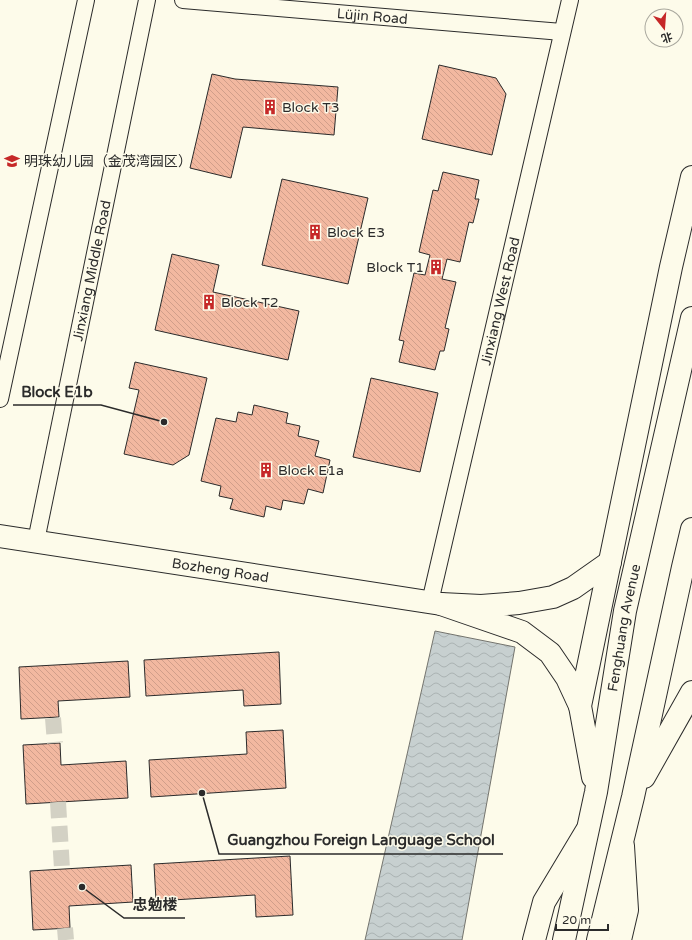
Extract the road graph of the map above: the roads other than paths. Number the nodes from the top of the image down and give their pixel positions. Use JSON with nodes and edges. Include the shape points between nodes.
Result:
{"nodes":[{"id":1,"x":86,"y":0,"type":"edge"},
{"id":2,"x":147,"y":0,"type":"edge"},
{"id":3,"x":183,"y":0,"type":"edge"},
{"id":4,"x":570,"y":0,"type":"edge"},
{"id":5,"x":562,"y":32,"type":"junction"},
{"id":6,"x":692,"y":177,"type":"edge"},
{"id":7,"x":692,"y":318,"type":"edge"},
{"id":8,"x":0,"y":399,"type":"edge"},
{"id":9,"x":692,"y":530,"type":"edge"},
{"id":10,"x":0,"y":536,"type":"edge"},
{"id":11,"x":36,"y":541,"type":"junction"},
{"id":12,"x":610,"y":562,"type":"junction"},
{"id":13,"x":435,"y":603,"type":"junction"},
{"id":14,"x":692,"y":692,"type":"edge"},
{"id":15,"x":580,"y":706,"type":"junction"},
{"id":16,"x":596,"y":792,"type":"junction"},
{"id":17,"x":633,"y":797,"type":"junction"},
{"id":18,"x":588,"y":829,"type":"junction"},
{"id":19,"x":622,"y":838,"type":"junction"},
{"id":20,"x":534,"y":940,"type":"edge"},
{"id":21,"x":564,"y":940,"type":"edge"},
{"id":22,"x":598,"y":940,"type":"edge"},
{"id":23,"x":620,"y":940,"type":"edge"}],
"edges":[{"from":1,"to":8,"type":"street"},
{"from":2,"to":11,"type":"street","name":"Jinxiang Middle Road"},
{"from":3,"to":5,"type":"street","name":"Lüjin Road"},
{"from":4,"to":5,"type":"street","name":"Jinxiang West Road"},
{"from":5,"to":13,"type":"street","name":"Jinxiang West Road"},
{"from":6,"to":12,"type":"main road"},
{"from":7,"to":16,"type":"main road","name":"Fenghuang Avenue","via":[[624,611]]},
{"from":9,"to":17,"type":"main road"},
{"from":10,"to":11,"type":"main road","name":"Bozheng Road"},
{"from":11,"to":13,"type":"main road","name":"Bozheng Road"},
{"from":12,"to":13,"type":"main road","via":[[573,588],[553,597],[481,606]]},
{"from":12,"to":15,"type":"main road"},
{"from":13,"to":15,"type":"main road","via":[[522,632],[550,653],[567,678]]},
{"from":14,"to":17,"type":"main road"},
{"from":15,"to":16,"type":"main road"},
{"from":16,"to":18,"type":"main road","name":"Fenghuang Avenue"},
{"from":17,"to":19,"type":"main road"},
{"from":18,"to":20,"type":"main road","via":[[544,902]]},
{"from":18,"to":21,"type":"main road","name":"Fenghuang Avenue"},
{"from":19,"to":22,"type":"main road"},
{"from":19,"to":23,"type":"main road","via":[[627,910]]}]}
